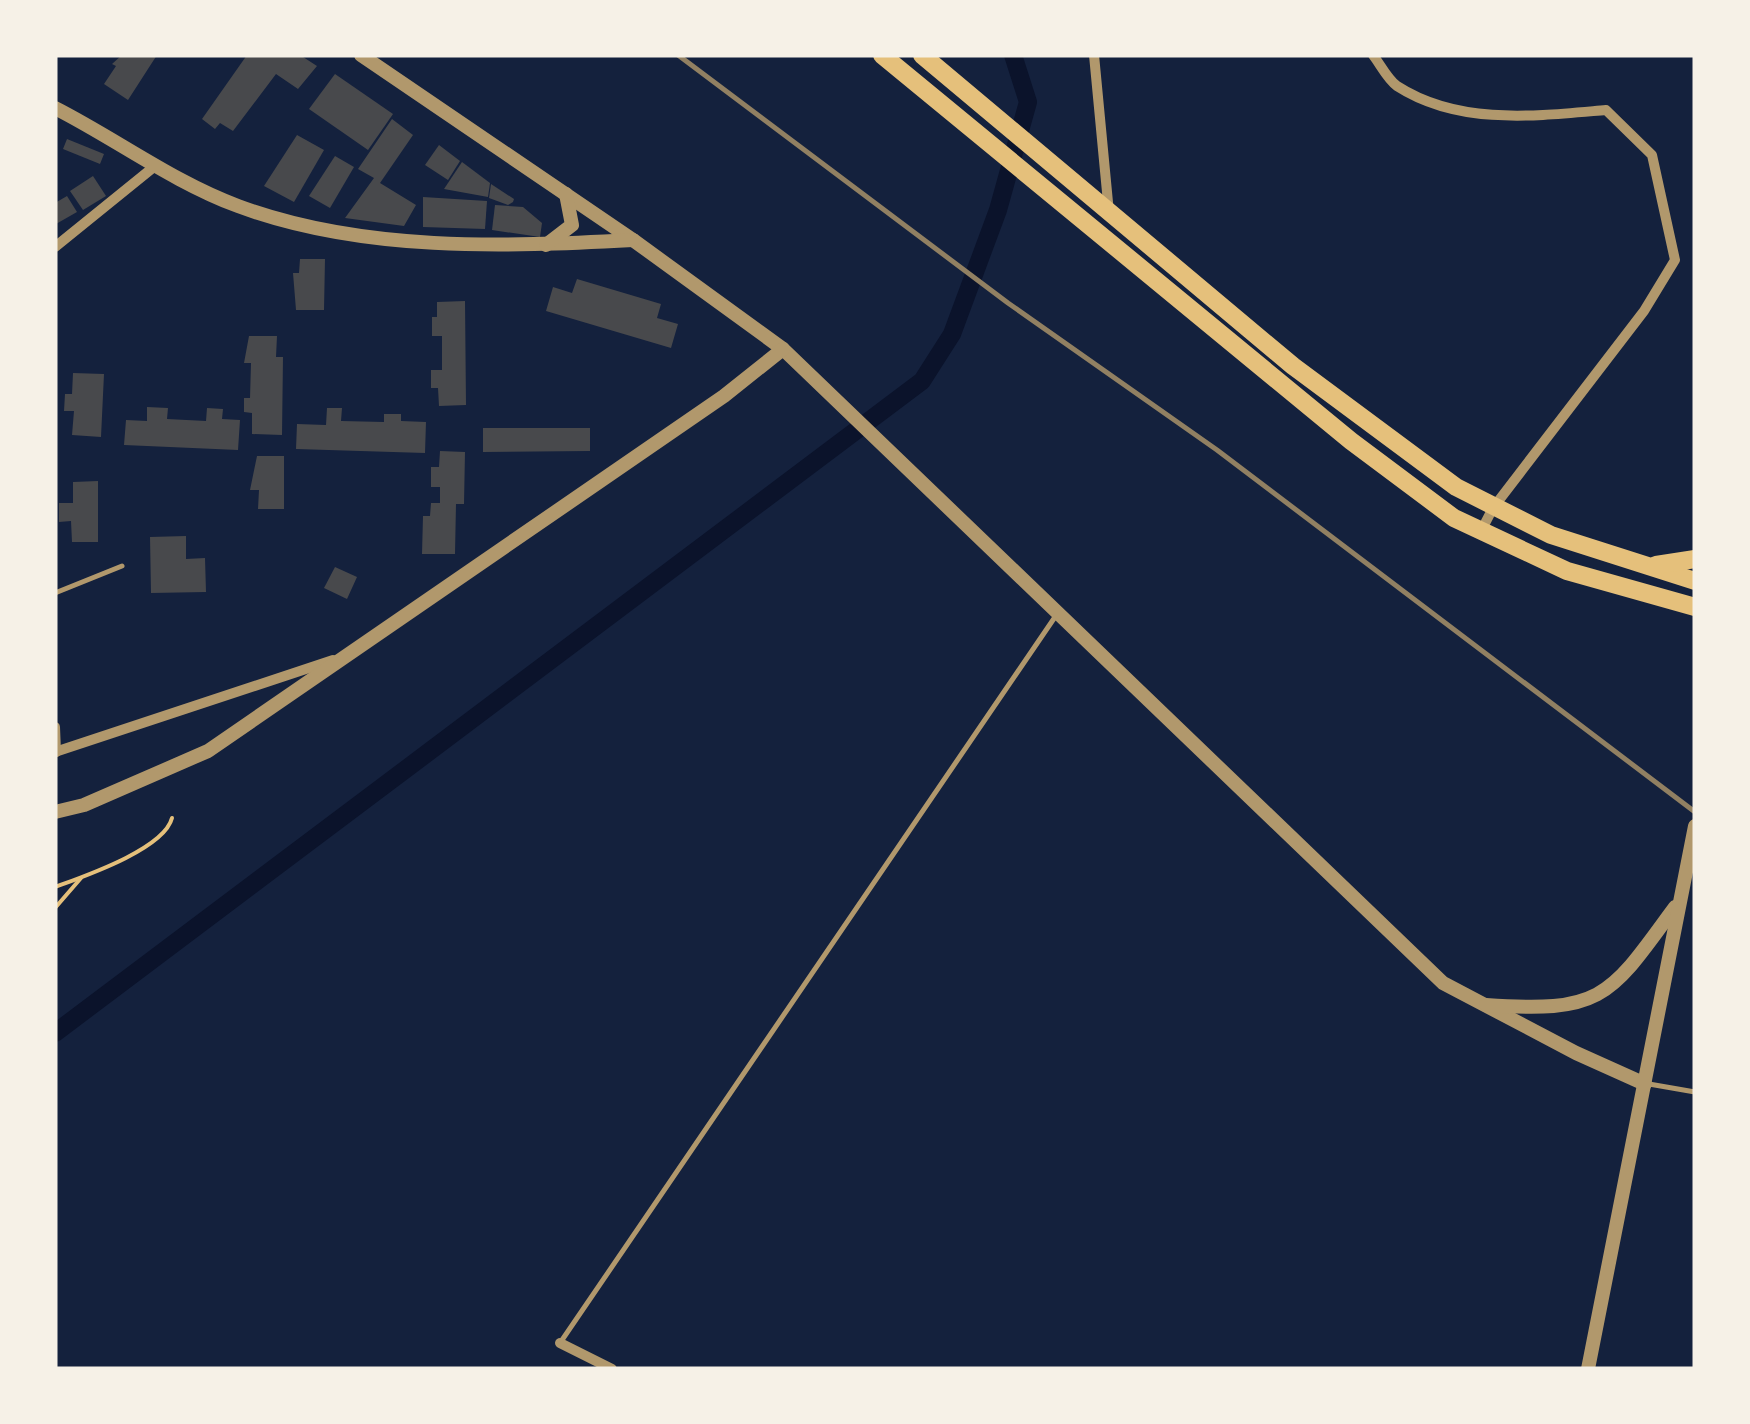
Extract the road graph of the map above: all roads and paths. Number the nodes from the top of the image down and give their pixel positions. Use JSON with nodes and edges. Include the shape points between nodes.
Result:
{"nodes":[{"id":1,"x":361,"y":55,"type":"edge"},
{"id":2,"x":882,"y":55,"type":"edge"},
{"id":3,"x":922,"y":55,"type":"edge"},
{"id":4,"x":1094,"y":55,"type":"edge"},
{"id":5,"x":1373,"y":55,"type":"edge"},
{"id":6,"x":55,"y":108,"type":"edge"},
{"id":7,"x":155,"y":166,"type":"junction"},
{"id":8,"x":566,"y":194,"type":"junction"},
{"id":9,"x":1110,"y":214,"type":"junction"},
{"id":10,"x":633,"y":240,"type":"junction"},
{"id":11,"x":546,"y":245,"type":"junction"},
{"id":12,"x":55,"y":247,"type":"edge"},
{"id":13,"x":784,"y":350,"type":"junction"},
{"id":14,"x":1493,"y":508,"type":"junction"},
{"id":15,"x":1480,"y":534,"type":"junction"},
{"id":16,"x":1695,"y":559,"type":"edge"},
{"id":17,"x":122,"y":566,"type":"dead end"},
{"id":18,"x":1643,"y":566,"type":"junction"},
{"id":19,"x":1695,"y":581,"type":"edge"},
{"id":20,"x":55,"y":593,"type":"edge"},
{"id":21,"x":1695,"y":608,"type":"edge"},
{"id":22,"x":1057,"y":614,"type":"junction"},
{"id":23,"x":357,"y":651,"type":"junction"},
{"id":24,"x":55,"y":728,"type":"edge"},
{"id":25,"x":56,"y":752,"type":"edge"},
{"id":26,"x":55,"y":812,"type":"edge"},
{"id":27,"x":172,"y":818,"type":"dead end"},
{"id":28,"x":1695,"y":826,"type":"edge"},
{"id":29,"x":82,"y":877,"type":"junction"},
{"id":30,"x":55,"y":887,"type":"edge"},
{"id":31,"x":1679,"y":902,"type":"junction"},
{"id":32,"x":55,"y":908,"type":"edge"},
{"id":33,"x":1481,"y":1004,"type":"junction"},
{"id":34,"x":1645,"y":1084,"type":"junction"},
{"id":35,"x":1695,"y":1092,"type":"edge"},
{"id":36,"x":560,"y":1343,"type":"joint"},
{"id":37,"x":612,"y":1369,"type":"edge"},
{"id":38,"x":1588,"y":1369,"type":"edge"}],
"edges":[{"from":1,"to":8,"type":"street"},
{"from":2,"to":15,"type":"main road","via":[[1351,441]]},
{"from":3,"to":9,"type":"main road"},
{"from":4,"to":9,"type":"street"},
{"from":5,"to":14,"type":"street","via":[[1395,85],[1465,112],[1530,117],[1606,110],[1652,155],[1676,260]]},
{"from":6,"to":7,"type":"street"},
{"from":7,"to":11,"type":"street","via":[[237,206],[317,228]]},
{"from":7,"to":12,"type":"street"},
{"from":8,"to":10,"type":"street"},
{"from":8,"to":11,"type":"street","via":[[572,226]]},
{"from":9,"to":14,"type":"main road","via":[[1380,434]]},
{"from":10,"to":11,"type":"street"},
{"from":10,"to":13,"type":"street"},
{"from":13,"to":22,"type":"street"},
{"from":13,"to":23,"type":"street"},
{"from":14,"to":15,"type":"street"},
{"from":14,"to":18,"type":"main road"},
{"from":15,"to":21,"type":"main road","via":[[1567,571]]},
{"from":16,"to":18,"type":"main road"},
{"from":17,"to":20,"type":"lane"},
{"from":18,"to":19,"type":"main road"},
{"from":22,"to":33,"type":"street","via":[[1443,984]]},
{"from":22,"to":36,"type":"lane"},
{"from":23,"to":25,"type":"street"},
{"from":23,"to":26,"type":"street","via":[[208,751],[84,806]]},
{"from":24,"to":25,"type":"street"},
{"from":27,"to":29,"type":"path","via":[[153,843]]},
{"from":28,"to":31,"type":"street"},
{"from":29,"to":30,"type":"path"},
{"from":29,"to":32,"type":"path"},
{"from":31,"to":33,"type":"street","via":[[1618,982],[1581,1004]]},
{"from":31,"to":34,"type":"street"},
{"from":33,"to":34,"type":"street"},
{"from":34,"to":35,"type":"lane"},
{"from":34,"to":38,"type":"street"},
{"from":36,"to":37,"type":"street"}]}
